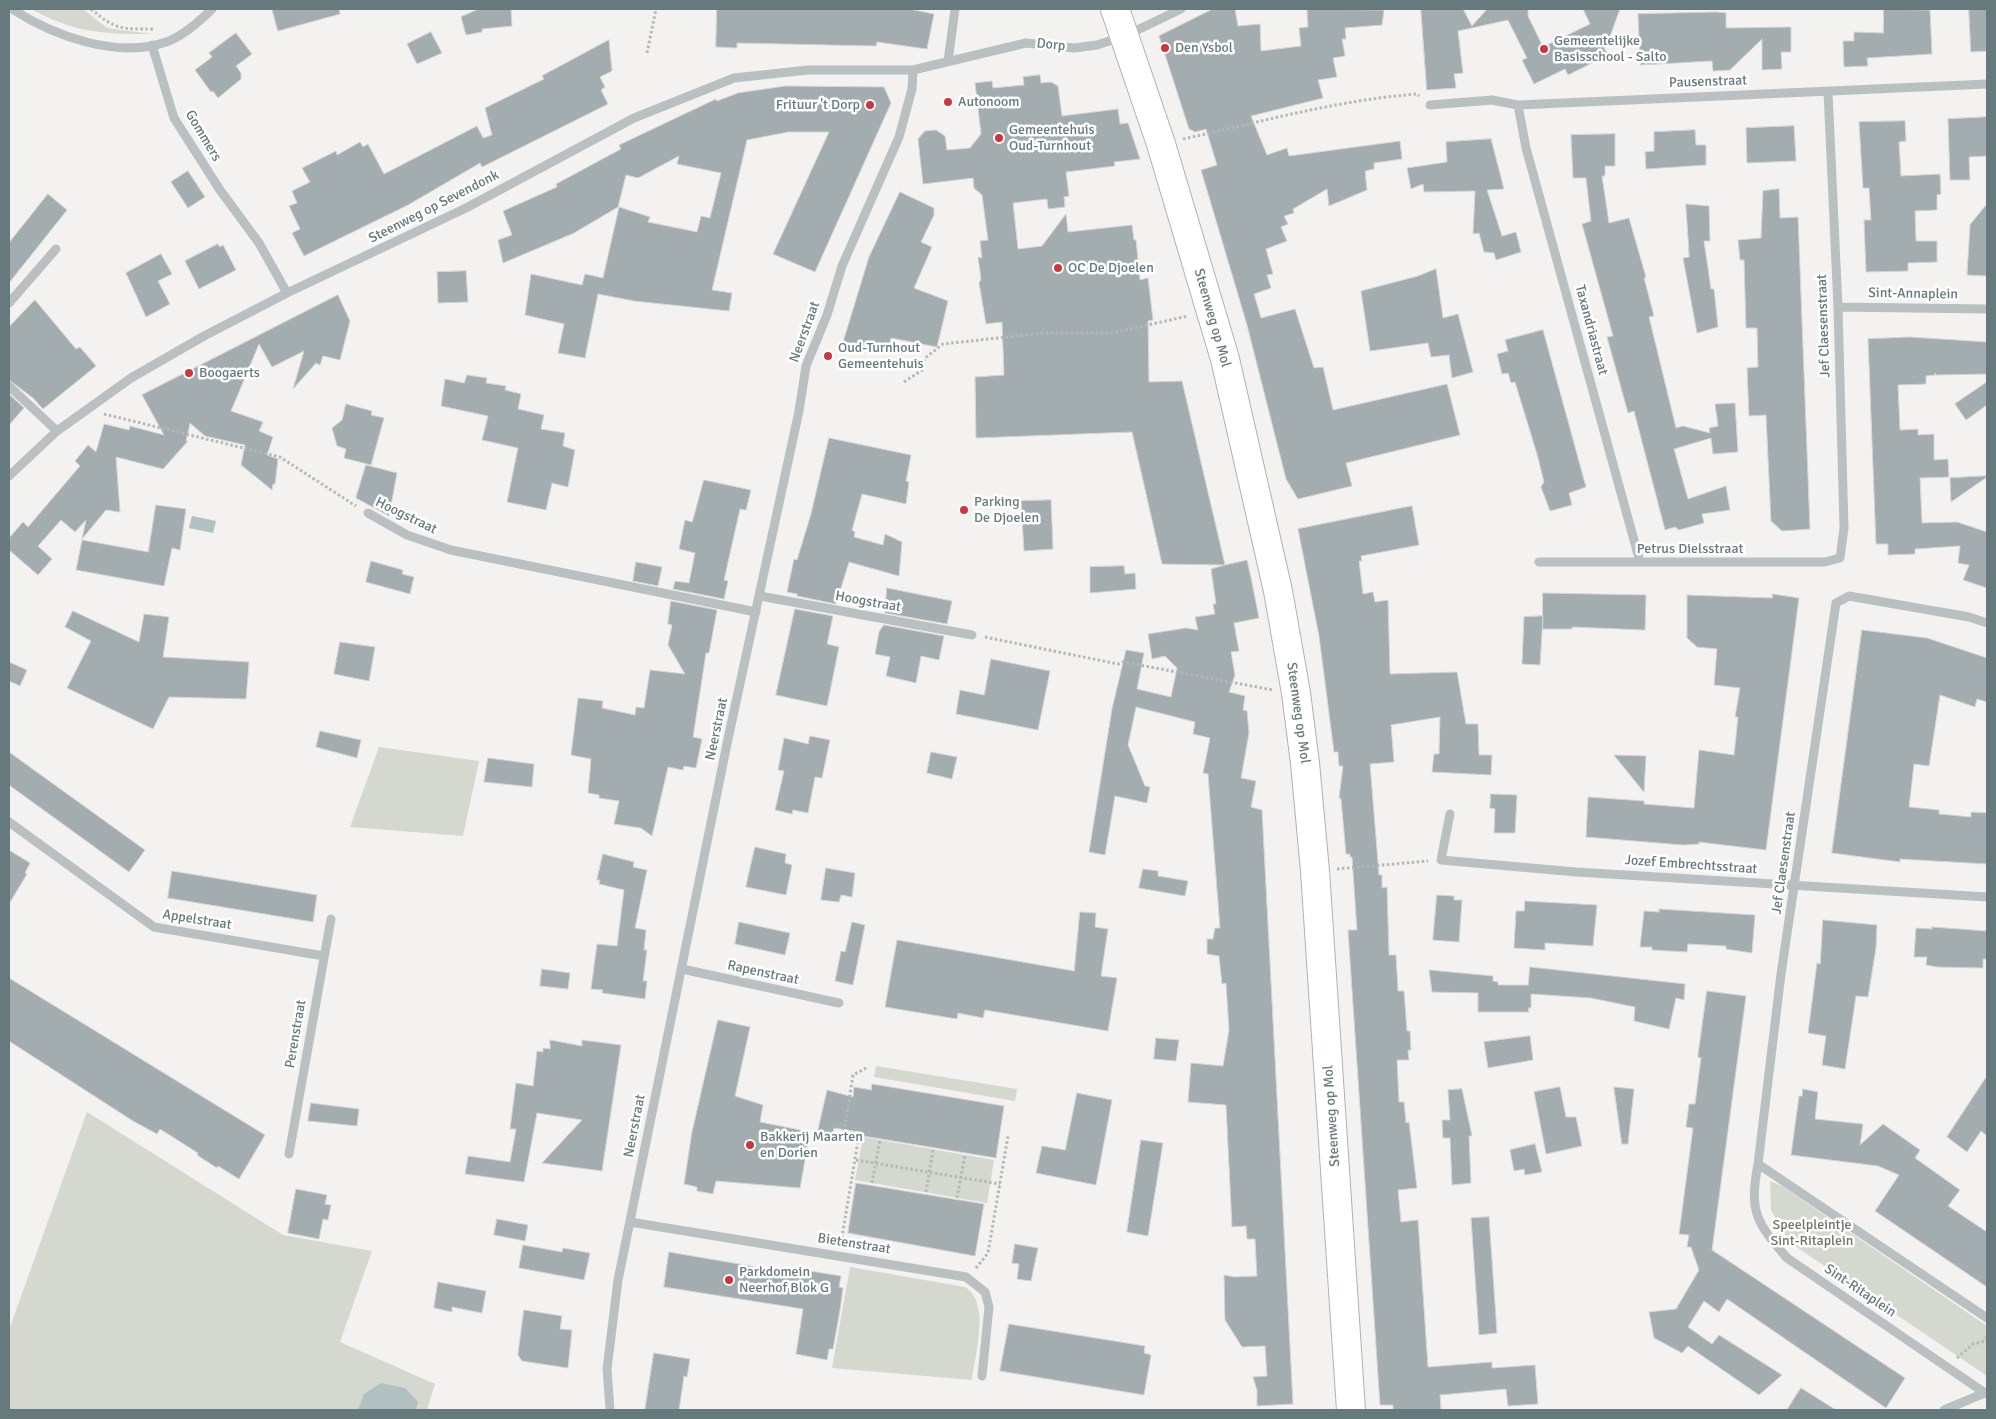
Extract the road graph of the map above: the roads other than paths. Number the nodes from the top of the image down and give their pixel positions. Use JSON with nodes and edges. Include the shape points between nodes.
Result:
{"nodes":[{"id":1,"x":12,"y":9,"type":"edge"},
{"id":2,"x":212,"y":9,"type":"edge"},
{"id":3,"x":956,"y":9,"type":"edge"},
{"id":4,"x":1115,"y":9,"type":"edge"},
{"id":5,"x":1181,"y":9,"type":"edge"},
{"id":6,"x":1125,"y":36,"type":"junction"},
{"id":7,"x":152,"y":45,"type":"junction"},
{"id":8,"x":948,"y":61,"type":"junction"},
{"id":9,"x":913,"y":70,"type":"junction"},
{"id":10,"x":1987,"y":84,"type":"edge"},
{"id":11,"x":1828,"y":92,"type":"junction"},
{"id":12,"x":1430,"y":105,"type":"road end"},
{"id":13,"x":1518,"y":105,"type":"junction"},
{"id":14,"x":56,"y":248,"type":"dead end"},
{"id":15,"x":287,"y":293,"type":"junction"},
{"id":16,"x":9,"y":303,"type":"edge"},
{"id":17,"x":1838,"y":307,"type":"junction"},
{"id":18,"x":1987,"y":309,"type":"edge"},
{"id":19,"x":9,"y":386,"type":"edge"},
{"id":20,"x":57,"y":431,"type":"junction"},
{"id":21,"x":9,"y":476,"type":"edge"},
{"id":22,"x":368,"y":513,"type":"road end"},
{"id":23,"x":1840,"y":558,"type":"joint"},
{"id":24,"x":1539,"y":562,"type":"dead end"},
{"id":25,"x":1640,"y":562,"type":"junction"},
{"id":26,"x":760,"y":596,"type":"junction"},
{"id":27,"x":756,"y":612,"type":"junction"},
{"id":28,"x":1987,"y":623,"type":"edge"},
{"id":29,"x":972,"y":635,"type":"road end"},
{"id":30,"x":1450,"y":814,"type":"dead end"},
{"id":31,"x":9,"y":822,"type":"edge"},
{"id":32,"x":1795,"y":886,"type":"junction"},
{"id":33,"x":1987,"y":897,"type":"edge"},
{"id":34,"x":331,"y":919,"type":"dead end"},
{"id":35,"x":324,"y":956,"type":"junction"},
{"id":36,"x":682,"y":969,"type":"junction"},
{"id":37,"x":839,"y":1003,"type":"dead end"},
{"id":38,"x":289,"y":1154,"type":"dead end"},
{"id":39,"x":1758,"y":1164,"type":"junction"},
{"id":40,"x":630,"y":1222,"type":"junction"},
{"id":41,"x":1987,"y":1318,"type":"edge"},
{"id":42,"x":982,"y":1376,"type":"dead end"},
{"id":43,"x":1986,"y":1393,"type":"edge"},
{"id":44,"x":610,"y":1410,"type":"edge"},
{"id":45,"x":1351,"y":1410,"type":"edge"},
{"id":46,"x":1944,"y":1410,"type":"edge"}],
"edges":[{"from":1,"to":7,"type":"street","via":[[33,22],[80,40],[116,46]]},
{"from":2,"to":7,"type":"street","via":[[170,40]]},
{"from":3,"to":8,"type":"street"},
{"from":4,"to":6,"type":"main road"},
{"from":5,"to":6,"type":"street","name":"Dorp"},
{"from":6,"to":8,"type":"street","name":"Dorp","via":[[1074,48],[1026,43]]},
{"from":6,"to":45,"type":"main road","name":"Steenweg op Mol","via":[[1225,359],[1274,572],[1296,692],[1315,870]]},
{"from":7,"to":15,"type":"street","name":"Gommers","via":[[174,118],[220,190],[259,242]]},
{"from":8,"to":9,"type":"street","name":"Dorp"},
{"from":9,"to":15,"type":"street","name":"Steenweg op Sevendonk","via":[[808,70],[734,78],[634,118],[466,208]]},
{"from":9,"to":26,"type":"street","name":"Neerstraat","via":[[912,89],[899,137],[842,266],[806,366]]},
{"from":10,"to":11,"type":"street","name":"Pausenstraat"},
{"from":11,"to":13,"type":"street","name":"Pausenstraat"},
{"from":11,"to":17,"type":"street","name":"Jef Claesenstraat"},
{"from":12,"to":13,"type":"street","name":"Pausenstraat","via":[[1492,100]]},
{"from":13,"to":25,"type":"street","name":"Taxandriastraat","via":[[1526,148]]},
{"from":14,"to":16,"type":"street"},
{"from":15,"to":20,"type":"street","name":"Steenweg op Sevendonk","via":[[131,378]]},
{"from":17,"to":18,"type":"street","name":"Sint-Annaplein"},
{"from":17,"to":23,"type":"street","name":"Jef Claesenstraat","via":[[1844,528]]},
{"from":19,"to":20,"type":"street"},
{"from":20,"to":21,"type":"street","name":"Steenweg op Sevendonk"},
{"from":22,"to":27,"type":"street","name":"Hoogstraat","via":[[407,535],[451,550]]},
{"from":23,"to":25,"type":"street","name":"Petrus Dielsstraat","via":[[1825,562]]},
{"from":24,"to":25,"type":"street","name":"Petrus Dielsstraat"},
{"from":26,"to":27,"type":"street","name":"Neerstraat"},
{"from":26,"to":29,"type":"street","name":"Hoogstraat"},
{"from":27,"to":36,"type":"street","name":"Neerstraat"},
{"from":28,"to":32,"type":"street","name":"Jef Claesenstraat","via":[[1849,596],[1836,603]]},
{"from":30,"to":32,"type":"street","name":"Jozef Embrechtsstraat","via":[[1441,860]]},
{"from":31,"to":35,"type":"street","name":"Appelstraat","via":[[154,927]]},
{"from":32,"to":33,"type":"street","name":"Jozef Embrechtsstraat"},
{"from":32,"to":39,"type":"street","name":"Jef Claesenstraat"},
{"from":34,"to":35,"type":"street","name":"Perenstraat"},
{"from":35,"to":38,"type":"street","name":"Perenstraat"},
{"from":36,"to":37,"type":"street","name":"Rapenstraat"},
{"from":36,"to":40,"type":"street","name":"Neerstraat"},
{"from":39,"to":41,"type":"street"},
{"from":39,"to":43,"type":"street","name":"Sint-Ritaplein","via":[[1754,1212],[1787,1258]]},
{"from":40,"to":42,"type":"street","name":"Bietenstraat","via":[[966,1277],[985,1292],[989,1307]]},
{"from":40,"to":44,"type":"street","name":"Neerstraat","via":[[618,1280],[607,1369]]},
{"from":43,"to":46,"type":"street"}]}
